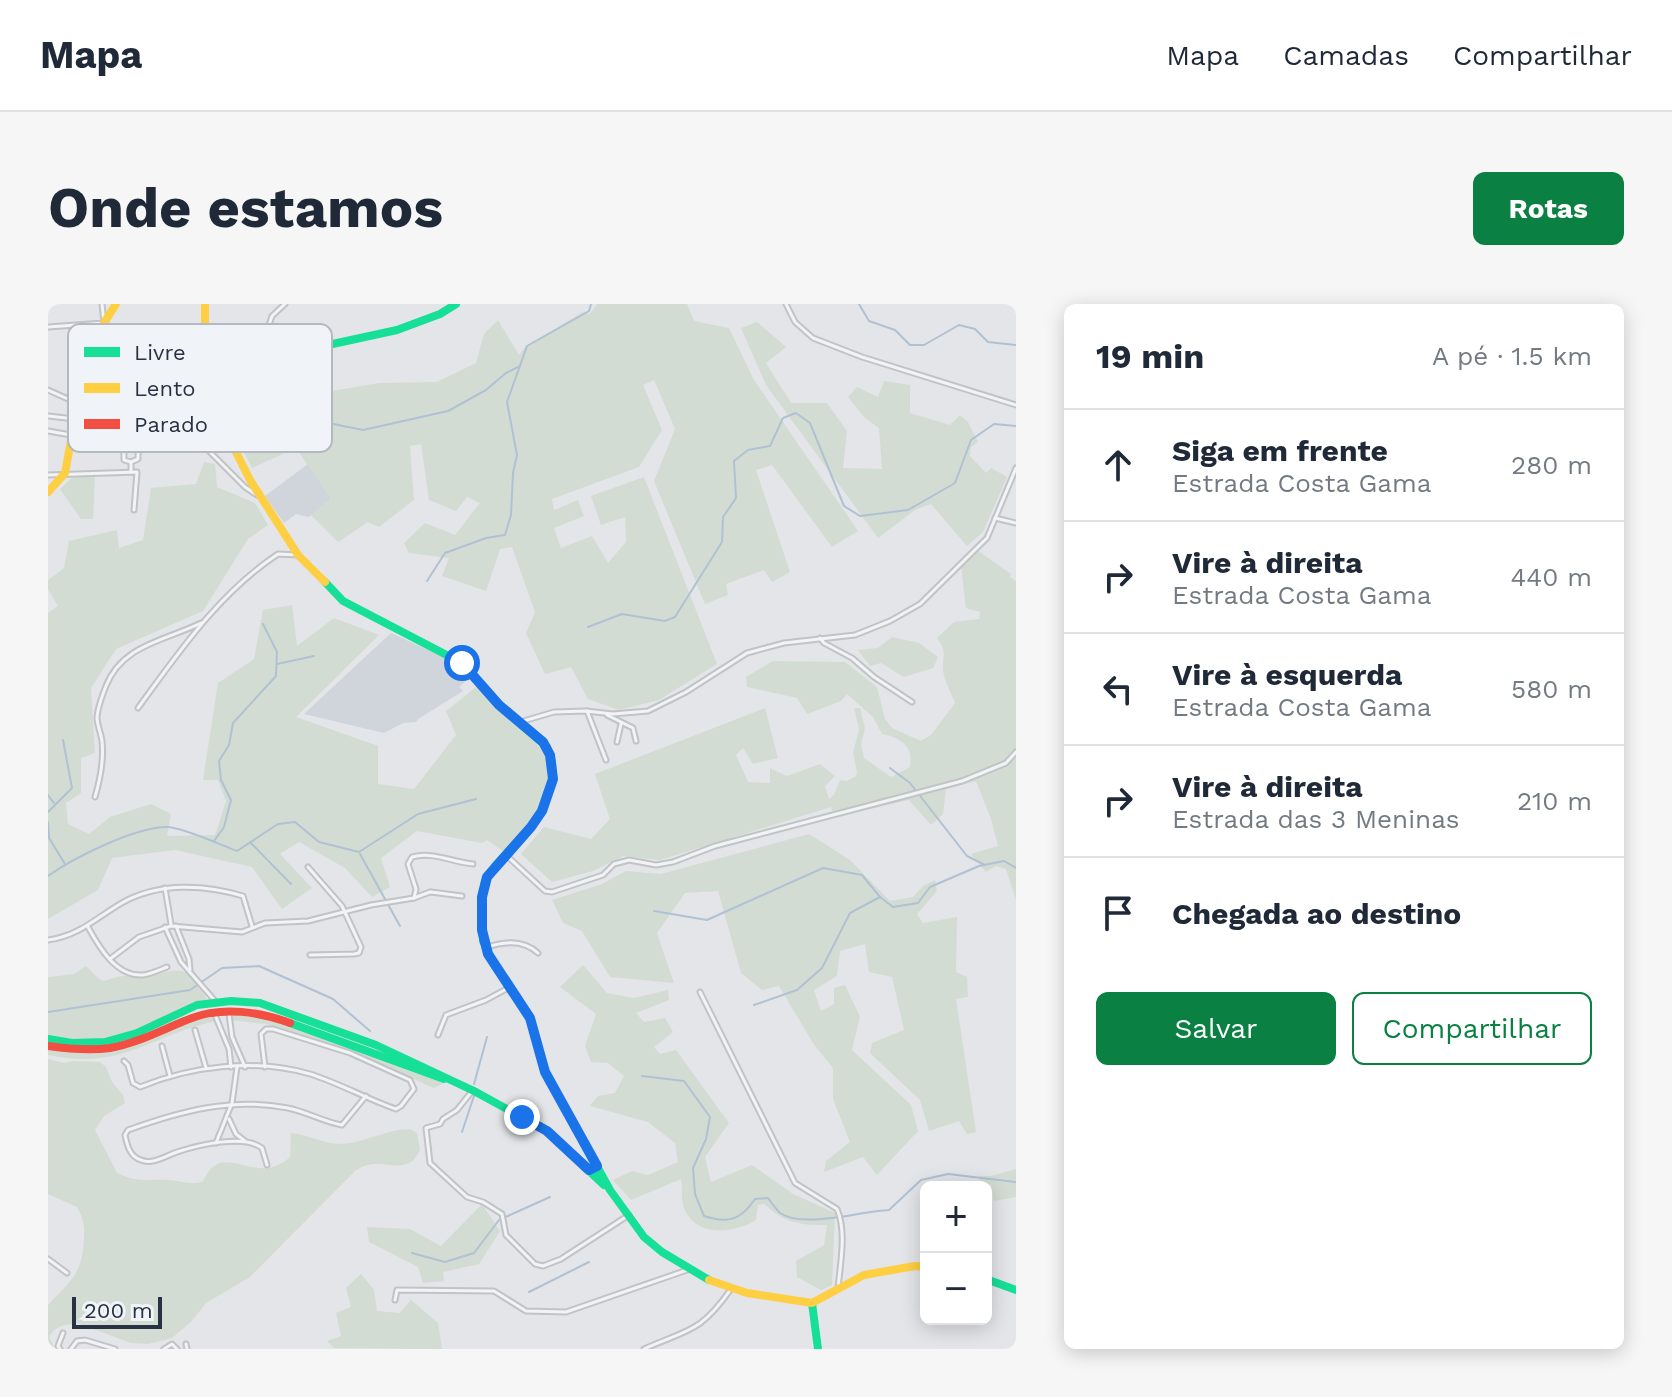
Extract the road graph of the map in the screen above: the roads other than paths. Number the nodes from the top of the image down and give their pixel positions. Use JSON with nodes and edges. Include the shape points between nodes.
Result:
{"nodes":[{"id":1,"x":102,"y":304,"type":"edge"},
{"id":2,"x":116,"y":304,"type":"edge"},
{"id":3,"x":205,"y":304,"type":"edge"},
{"id":4,"x":285,"y":304,"type":"edge"},
{"id":5,"x":456,"y":304,"type":"edge"},
{"id":6,"x":786,"y":304,"type":"edge"},
{"id":7,"x":104,"y":323,"type":"junction"},
{"id":8,"x":90,"y":324,"type":"edge"},
{"id":9,"x":207,"y":324,"type":"edge"},
{"id":10,"x":269,"y":324,"type":"edge"},
{"id":11,"x":68,"y":326,"type":"edge"},
{"id":12,"x":48,"y":327,"type":"edge"},
{"id":13,"x":332,"y":343,"type":"edge"},
{"id":14,"x":48,"y":390,"type":"edge"},
{"id":15,"x":68,"y":399,"type":"edge"},
{"id":16,"x":1016,"y":405,"type":"edge"},
{"id":17,"x":48,"y":416,"type":"edge"},
{"id":18,"x":68,"y":418,"type":"edge"},
{"id":19,"x":48,"y":431,"type":"edge"},
{"id":20,"x":68,"y":434,"type":"edge"},
{"id":21,"x":70,"y":452,"type":"edge"},
{"id":22,"x":124,"y":452,"type":"edge"},
{"id":23,"x":138,"y":452,"type":"edge"},
{"id":24,"x":210,"y":452,"type":"edge"},
{"id":25,"x":237,"y":452,"type":"edge"},
{"id":26,"x":131,"y":462,"type":"junction"},
{"id":27,"x":1016,"y":468,"type":"edge"},
{"id":28,"x":131,"y":472,"type":"junction"},
{"id":29,"x":65,"y":473,"type":"junction"},
{"id":30,"x":48,"y":475,"type":"edge"},
{"id":31,"x":48,"y":492,"type":"edge"},
{"id":32,"x":259,"y":495,"type":"junction"},
{"id":33,"x":134,"y":510,"type":"dead end"},
{"id":34,"x":995,"y":518,"type":"junction"},
{"id":35,"x":1016,"y":523,"type":"edge"},
{"id":36,"x":298,"y":555,"type":"junction"},
{"id":37,"x":201,"y":623,"type":"junction"},
{"id":38,"x":820,"y":638,"type":"junction"},
{"id":39,"x":912,"y":702,"type":"dead end"},
{"id":40,"x":138,"y":708,"type":"dead end"},
{"id":41,"x":586,"y":711,"type":"junction"},
{"id":42,"x":604,"y":713,"type":"junction"},
{"id":43,"x":533,"y":719,"type":"junction"},
{"id":44,"x":621,"y":724,"type":"junction"},
{"id":45,"x":523,"y":725,"type":"junction"},
{"id":46,"x":636,"y":741,"type":"dead end"},
{"id":47,"x":617,"y":742,"type":"dead end"},
{"id":48,"x":1016,"y":752,"type":"edge"},
{"id":49,"x":606,"y":760,"type":"dead end"},
{"id":50,"x":95,"y":797,"type":"dead end"},
{"id":51,"x":505,"y":854,"type":"junction"},
{"id":52,"x":473,"y":864,"type":"dead end"},
{"id":53,"x":308,"y":867,"type":"dead end"},
{"id":54,"x":165,"y":888,"type":"junction"},
{"id":55,"x":415,"y":896,"type":"junction"},
{"id":56,"x":462,"y":896,"type":"dead end"},
{"id":57,"x":347,"y":913,"type":"junction"},
{"id":58,"x":174,"y":926,"type":"junction"},
{"id":59,"x":88,"y":927,"type":"junction"},
{"id":60,"x":165,"y":927,"type":"junction"},
{"id":61,"x":252,"y":928,"type":"junction"},
{"id":62,"x":48,"y":940,"type":"edge"},
{"id":63,"x":485,"y":948,"type":"junction"},
{"id":64,"x":538,"y":953,"type":"dead end"},
{"id":65,"x":187,"y":954,"type":"junction"},
{"id":66,"x":310,"y":955,"type":"dead end"},
{"id":67,"x":179,"y":958,"type":"junction"},
{"id":68,"x":110,"y":959,"type":"junction"},
{"id":69,"x":167,"y":967,"type":"dead end"},
{"id":70,"x":190,"y":970,"type":"junction"},
{"id":71,"x":510,"y":987,"type":"junction"},
{"id":72,"x":204,"y":990,"type":"junction"},
{"id":73,"x":700,"y":992,"type":"dead end"},
{"id":74,"x":202,"y":1004,"type":"junction"},
{"id":75,"x":215,"y":1007,"type":"junction"},
{"id":76,"x":236,"y":1008,"type":"junction"},
{"id":77,"x":196,"y":1016,"type":"junction"},
{"id":78,"x":230,"y":1029,"type":"junction"},
{"id":79,"x":195,"y":1030,"type":"dead end"},
{"id":80,"x":223,"y":1031,"type":"junction"},
{"id":81,"x":438,"y":1035,"type":"dead end"},
{"id":82,"x":48,"y":1039,"type":"edge"},
{"id":83,"x":48,"y":1046,"type":"edge"},
{"id":84,"x":162,"y":1046,"type":"dead end"},
{"id":85,"x":124,"y":1061,"type":"dead end"},
{"id":86,"x":231,"y":1067,"type":"junction"},
{"id":87,"x":237,"y":1067,"type":"junction"},
{"id":88,"x":245,"y":1067,"type":"junction"},
{"id":89,"x":265,"y":1067,"type":"junction"},
{"id":90,"x":206,"y":1068,"type":"junction"},
{"id":91,"x":170,"y":1076,"type":"junction"},
{"id":92,"x":473,"y":1090,"type":"junction"},
{"id":93,"x":366,"y":1096,"type":"junction"},
{"id":94,"x":232,"y":1103,"type":"junction"},
{"id":95,"x":229,"y":1116,"type":"junction"},
{"id":96,"x":245,"y":1141,"type":"junction"},
{"id":97,"x":216,"y":1143,"type":"junction"},
{"id":98,"x":267,"y":1165,"type":"dead end"},
{"id":99,"x":593,"y":1168,"type":"junction"},
{"id":100,"x":629,"y":1215,"type":"junction"},
{"id":101,"x":48,"y":1259,"type":"edge"},
{"id":102,"x":920,"y":1266,"type":"edge"},
{"id":103,"x":690,"y":1269,"type":"junction"},
{"id":104,"x":67,"y":1273,"type":"dead end"},
{"id":105,"x":992,"y":1281,"type":"edge"},
{"id":106,"x":731,"y":1289,"type":"junction"},
{"id":107,"x":838,"y":1289,"type":"junction"},
{"id":108,"x":1016,"y":1290,"type":"edge"},
{"id":109,"x":395,"y":1300,"type":"dead end"},
{"id":110,"x":812,"y":1303,"type":"junction"},
{"id":111,"x":63,"y":1333,"type":"dead end"},
{"id":112,"x":60,"y":1349,"type":"edge"},
{"id":113,"x":71,"y":1349,"type":"edge"},
{"id":114,"x":115,"y":1349,"type":"edge"},
{"id":115,"x":164,"y":1349,"type":"edge"},
{"id":116,"x":177,"y":1349,"type":"edge"},
{"id":117,"x":644,"y":1349,"type":"edge"},
{"id":118,"x":818,"y":1349,"type":"edge"}],
"edges":[{"from":1,"to":7,"type":"street"},
{"from":2,"to":7,"type":"main road"},
{"from":3,"to":9,"type":"main road"},
{"from":4,"to":10,"type":"street"},
{"from":5,"to":13,"type":"main road","via":[[408,325]]},
{"from":6,"to":16,"type":"street","via":[[795,322],[813,338]]},
{"from":7,"to":8,"type":"street"},
{"from":11,"to":12,"type":"street"},
{"from":14,"to":15,"type":"street"},
{"from":17,"to":18,"type":"street"},
{"from":19,"to":20,"type":"street"},
{"from":21,"to":29,"type":"main road"},
{"from":22,"to":26,"type":"street","via":[[124,460]]},
{"from":23,"to":26,"type":"street"},
{"from":24,"to":32,"type":"street"},
{"from":25,"to":32,"type":"main road"},
{"from":26,"to":28,"type":"street"},
{"from":27,"to":34,"type":"street"},
{"from":28,"to":29,"type":"street"},
{"from":28,"to":33,"type":"street","via":[[137,473]]},
{"from":29,"to":30,"type":"street"},
{"from":29,"to":31,"type":"main road"},
{"from":32,"to":36,"type":"main road"},
{"from":34,"to":35,"type":"street"},
{"from":34,"to":38,"type":"street","via":[[987,538],[920,604],[855,635]]},
{"from":36,"to":37,"type":"street","via":[[274,556]]},
{"from":36,"to":45,"type":"main road","via":[[343,601],[462,663]]},
{"from":37,"to":40,"type":"street"},
{"from":37,"to":50,"type":"street","via":[[132,652],[111,673],[97,717],[102,760]]},
{"from":38,"to":39,"type":"street"},
{"from":38,"to":42,"type":"street","via":[[747,653],[648,711]]},
{"from":41,"to":42,"type":"street"},
{"from":41,"to":43,"type":"street"},
{"from":41,"to":49,"type":"street"},
{"from":42,"to":44,"type":"street"},
{"from":43,"to":45,"type":"street"},
{"from":43,"to":45,"type":"street"},
{"from":44,"to":46,"type":"street","via":[[634,729]]},
{"from":44,"to":47,"type":"street"},
{"from":45,"to":51,"type":"main road","via":[[547,747],[553,779],[537,819]]},
{"from":48,"to":51,"type":"street","via":[[1006,763],[962,781],[715,846],[673,862],[614,864],[603,875],[552,892]]},
{"from":51,"to":63,"type":"main road","via":[[484,886]]},
{"from":52,"to":55,"type":"street","via":[[427,854],[412,857],[408,864]]},
{"from":53,"to":57,"type":"street"},
{"from":54,"to":58,"type":"street"},
{"from":54,"to":59,"type":"street","via":[[124,902]]},
{"from":54,"to":61,"type":"street","via":[[243,896]]},
{"from":55,"to":56,"type":"street"},
{"from":55,"to":57,"type":"street"},
{"from":57,"to":61,"type":"street"},
{"from":57,"to":66,"type":"street","via":[[359,953]]},
{"from":58,"to":60,"type":"street"},
{"from":58,"to":61,"type":"street","via":[[237,932]]},
{"from":58,"to":65,"type":"street"},
{"from":59,"to":62,"type":"street"},
{"from":59,"to":68,"type":"street"},
{"from":60,"to":67,"type":"street"},
{"from":60,"to":68,"type":"street","via":[[139,937]]},
{"from":63,"to":64,"type":"street","via":[[513,942]]},
{"from":63,"to":71,"type":"main road"},
{"from":65,"to":67,"type":"street"},
{"from":65,"to":70,"type":"street"},
{"from":67,"to":70,"type":"street"},
{"from":68,"to":69,"type":"street","via":[[135,975]]},
{"from":70,"to":72,"type":"street"},
{"from":71,"to":81,"type":"street","via":[[446,1015]]},
{"from":71,"to":99,"type":"main road","via":[[530,1018],[545,1072]]},
{"from":72,"to":74,"type":"street","via":[[208,999]]},
{"from":72,"to":75,"type":"street"},
{"from":73,"to":107,"type":"street","via":[[795,1183],[839,1213]]},
{"from":74,"to":75,"type":"main road"},
{"from":74,"to":77,"type":"main road","via":[[193,1011]]},
{"from":74,"to":82,"type":"main road","via":[[116,1039]]},
{"from":75,"to":76,"type":"main road"},
{"from":75,"to":77,"type":"main road"},
{"from":75,"to":80,"type":"street"},
{"from":76,"to":78,"type":"street","via":[[228,1015]]},
{"from":76,"to":92,"type":"main road","via":[[270,1006],[424,1065]]},
{"from":77,"to":83,"type":"main road","via":[[118,1047]]},
{"from":78,"to":80,"type":"street"},
{"from":78,"to":88,"type":"street"},
{"from":79,"to":90,"type":"street"},
{"from":80,"to":86,"type":"street"},
{"from":84,"to":91,"type":"street"},
{"from":85,"to":91,"type":"street","via":[[137,1086]]},
{"from":86,"to":87,"type":"street"},
{"from":86,"to":90,"type":"street"},
{"from":87,"to":88,"type":"street"},
{"from":87,"to":94,"type":"street"},
{"from":88,"to":89,"type":"street"},
{"from":89,"to":93,"type":"street","via":[[312,1074]]},
{"from":89,"to":93,"type":"street","via":[[261,1034],[273,1029],[350,1053],[414,1083],[398,1108]]},
{"from":90,"to":91,"type":"street"},
{"from":92,"to":99,"type":"main road","via":[[547,1131]]},
{"from":92,"to":100,"type":"street","via":[[440,1124],[426,1128],[430,1163],[467,1197],[502,1214],[506,1235],[535,1264],[561,1259]]},
{"from":93,"to":94,"type":"street","via":[[340,1125],[287,1108]]},
{"from":94,"to":95,"type":"street"},
{"from":94,"to":97,"type":"street","via":[[182,1112],[125,1135],[131,1154],[147,1162]]},
{"from":95,"to":96,"type":"street"},
{"from":95,"to":97,"type":"street"},
{"from":96,"to":97,"type":"street"},
{"from":96,"to":98,"type":"street","via":[[262,1148]]},
{"from":99,"to":100,"type":"main road"},
{"from":100,"to":103,"type":"main road","via":[[652,1245]]},
{"from":101,"to":104,"type":"street"},
{"from":102,"to":107,"type":"main road","via":[[864,1275]]},
{"from":103,"to":106,"type":"main road"},
{"from":103,"to":109,"type":"street","via":[[566,1312],[522,1309],[494,1291],[397,1290]]},
{"from":105,"to":108,"type":"main road"},
{"from":106,"to":110,"type":"main road"},
{"from":106,"to":117,"type":"street","via":[[703,1323]]},
{"from":107,"to":110,"type":"main road"},
{"from":110,"to":118,"type":"main road"},
{"from":111,"to":112,"type":"street"},
{"from":113,"to":114,"type":"street","via":[[85,1340]]},
{"from":115,"to":116,"type":"street","via":[[172,1344]]}]}
